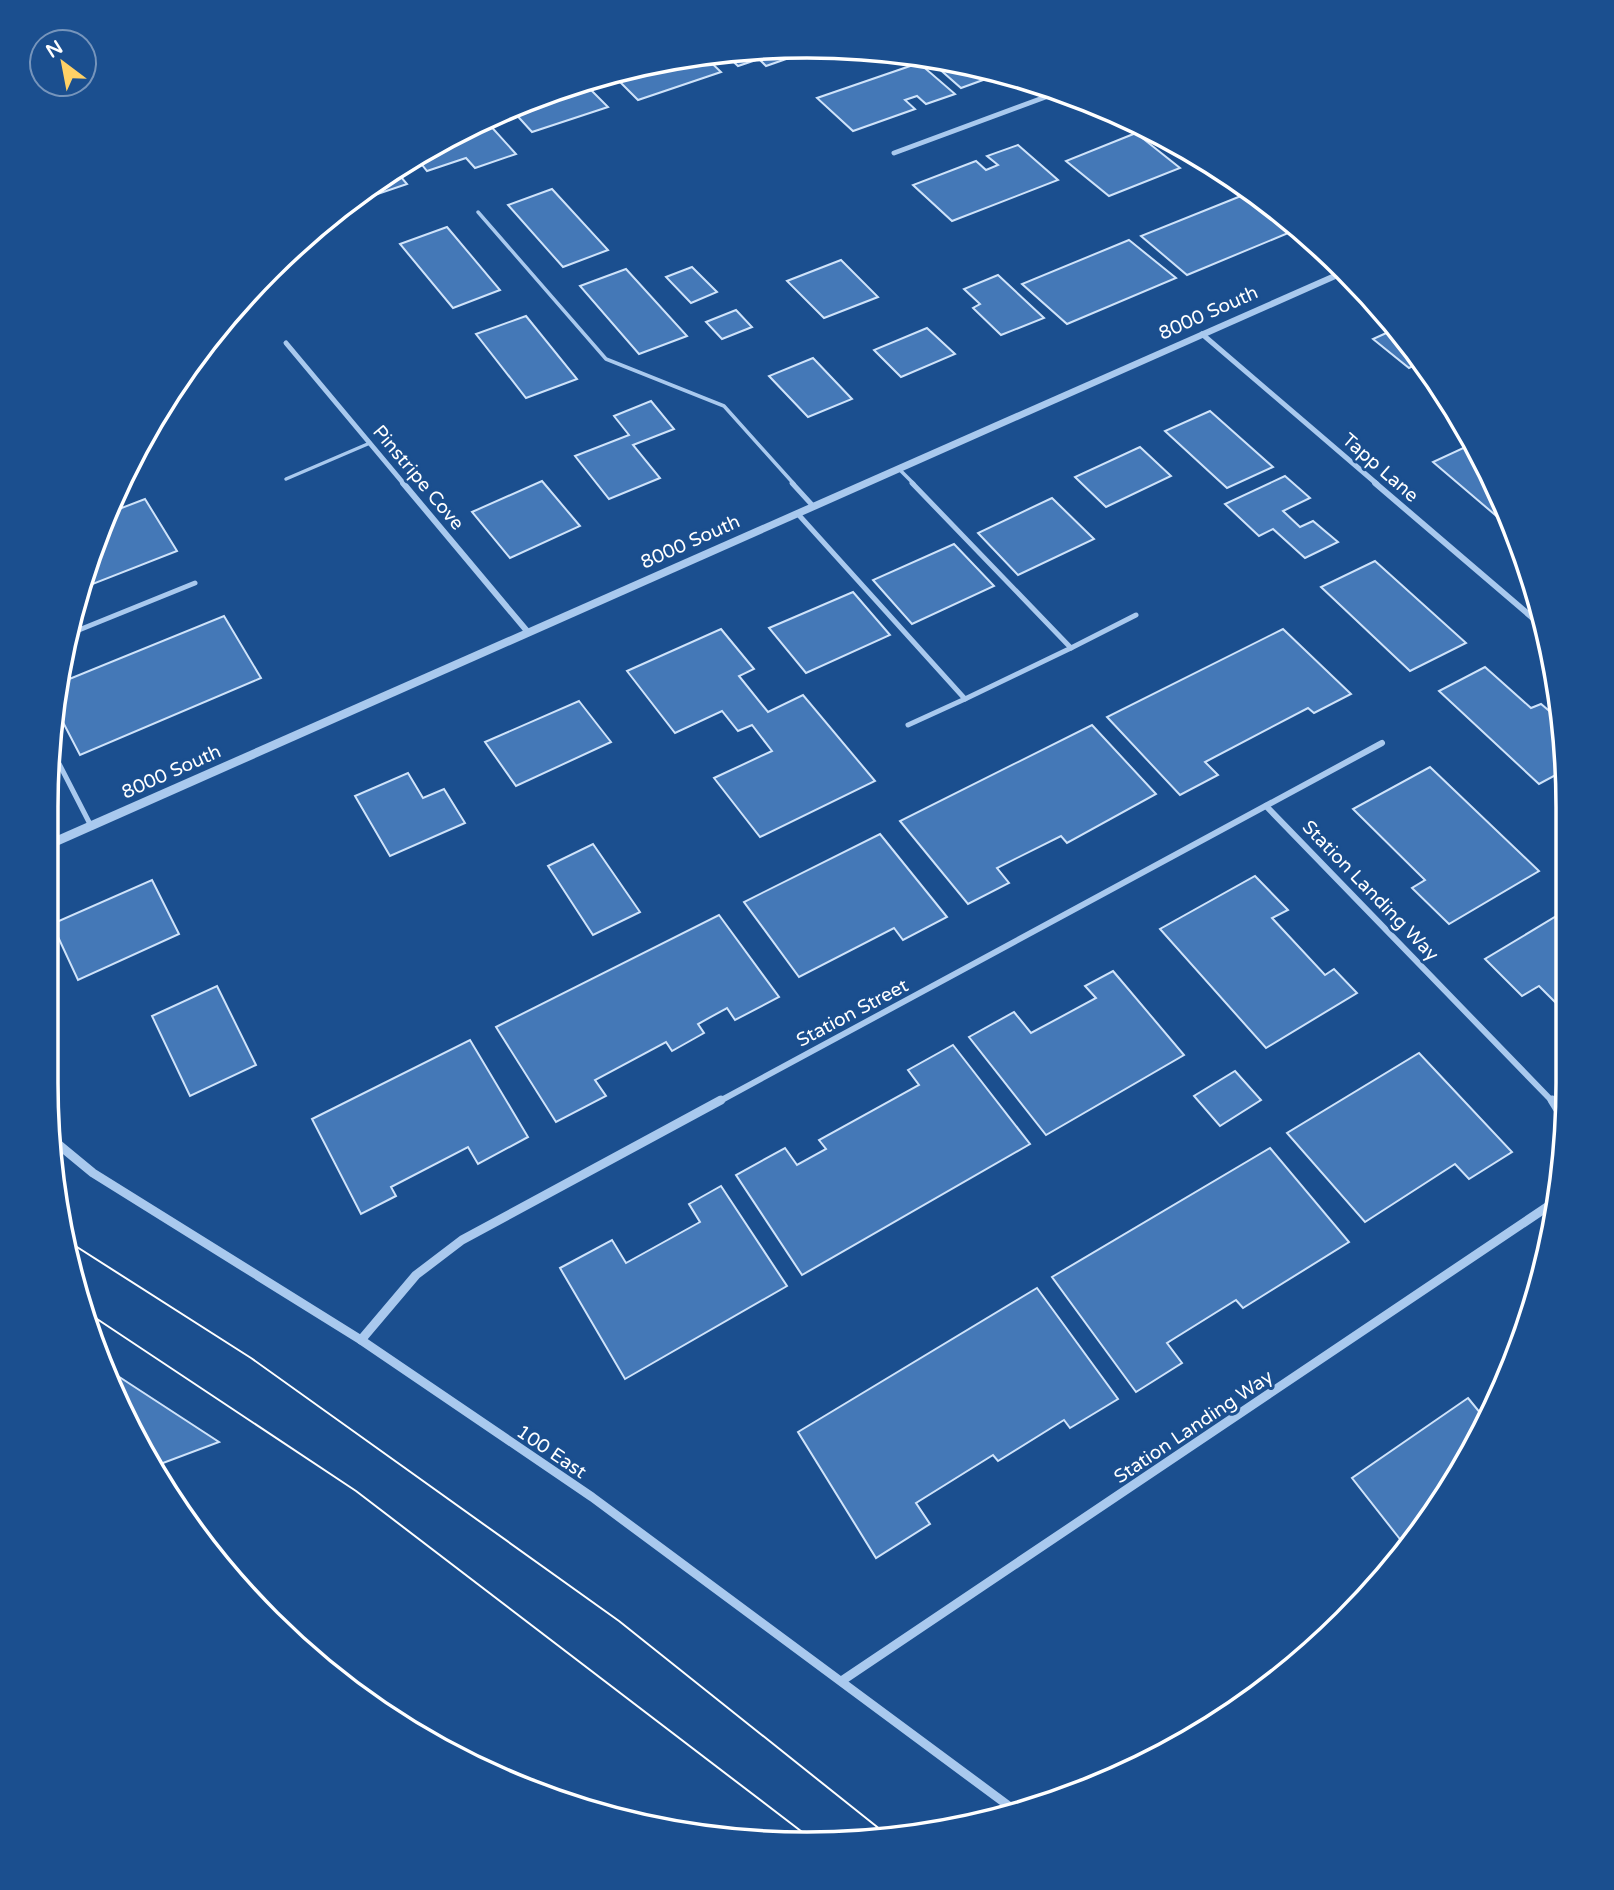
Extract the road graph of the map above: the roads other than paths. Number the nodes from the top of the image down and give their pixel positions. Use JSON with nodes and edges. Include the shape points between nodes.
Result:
{"nodes":[{"id":1,"x":1045,"y":97,"type":"edge"},
{"id":2,"x":894,"y":153,"type":"dead end"},
{"id":3,"x":478,"y":212,"type":"dead end"},
{"id":4,"x":1336,"y":276,"type":"edge"},
{"id":5,"x":1202,"y":334,"type":"junction"},
{"id":6,"x":286,"y":343,"type":"dead end"},
{"id":7,"x":370,"y":443,"type":"junction"},
{"id":8,"x":899,"y":469,"type":"junction"},
{"id":9,"x":286,"y":479,"type":"dead end"},
{"id":10,"x":813,"y":506,"type":"junction"},
{"id":11,"x":797,"y":513,"type":"junction"},
{"id":12,"x":195,"y":583,"type":"dead end"},
{"id":13,"x":1136,"y":615,"type":"dead end"},
{"id":14,"x":1532,"y":617,"type":"edge"},
{"id":15,"x":79,"y":630,"type":"edge"},
{"id":16,"x":527,"y":631,"type":"junction"},
{"id":17,"x":1071,"y":648,"type":"junction"},
{"id":18,"x":965,"y":699,"type":"junction"},
{"id":19,"x":908,"y":725,"type":"dead end"},
{"id":20,"x":1382,"y":743,"type":"dead end"},
{"id":21,"x":59,"y":763,"type":"edge"},
{"id":22,"x":1266,"y":806,"type":"junction"},
{"id":23,"x":91,"y":826,"type":"junction"},
{"id":24,"x":58,"y":840,"type":"edge"},
{"id":25,"x":1556,"y":1106,"type":"edge"},
{"id":26,"x":60,"y":1146,"type":"edge"},
{"id":27,"x":1546,"y":1206,"type":"edge"},
{"id":28,"x":361,"y":1340,"type":"junction"},
{"id":29,"x":843,"y":1680,"type":"junction"},
{"id":30,"x":1008,"y":1805,"type":"edge"}],
"edges":[{"from":1,"to":2,"type":"street"},
{"from":3,"to":10,"type":"lane","via":[[606,359],[724,406]]},
{"from":4,"to":5,"type":"street","name":"8000 South"},
{"from":5,"to":8,"type":"street","name":"8000 South"},
{"from":5,"to":14,"type":"street","name":"Tapp Lane"},
{"from":6,"to":7,"type":"street","name":"Pinstripe Cove"},
{"from":7,"to":9,"type":"lane"},
{"from":7,"to":16,"type":"street","name":"Pinstripe Cove"},
{"from":8,"to":10,"type":"street","name":"8000 South"},
{"from":8,"to":17,"type":"lane"},
{"from":10,"to":11,"type":"street","name":"8000 South"},
{"from":11,"to":16,"type":"street","name":"8000 South"},
{"from":11,"to":18,"type":"lane"},
{"from":12,"to":15,"type":"lane"},
{"from":13,"to":17,"type":"lane"},
{"from":16,"to":23,"type":"street","name":"8000 South"},
{"from":17,"to":18,"type":"lane"},
{"from":18,"to":19,"type":"lane"},
{"from":20,"to":22,"type":"street","name":"Station Street"},
{"from":21,"to":23,"type":"lane"},
{"from":22,"to":25,"type":"street","name":"Station Landing Way"},
{"from":22,"to":28,"type":"street","name":"Station Street","via":[[462,1240],[416,1275]]},
{"from":23,"to":24,"type":"street","name":"8000 South"},
{"from":26,"to":28,"type":"street","name":"100 East","via":[[93,1172]]},
{"from":27,"to":29,"type":"street","name":"Station Landing Way"},
{"from":28,"to":29,"type":"street","name":"100 East","via":[[592,1497]]},
{"from":29,"to":30,"type":"street","name":"100 East"}]}
